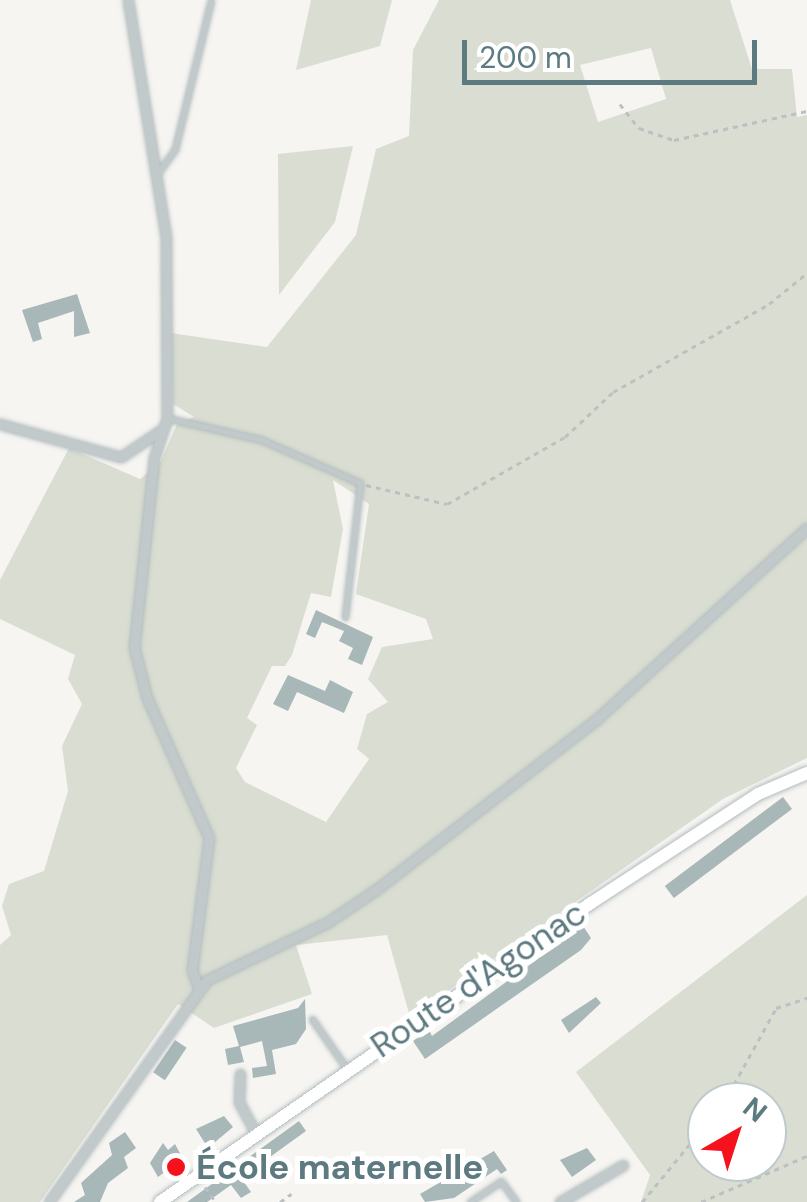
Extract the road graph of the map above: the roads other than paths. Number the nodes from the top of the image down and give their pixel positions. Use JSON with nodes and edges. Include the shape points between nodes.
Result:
{"nodes":[{"id":1,"x":128,"y":0,"type":"edge"},
{"id":2,"x":211,"y":0,"type":"edge"},
{"id":3,"x":157,"y":174,"type":"junction"},
{"id":4,"x":166,"y":423,"type":"junction"},
{"id":5,"x":0,"y":424,"type":"edge"},
{"id":6,"x":807,"y":528,"type":"edge"},
{"id":7,"x":344,"y":617,"type":"dead end"},
{"id":8,"x":807,"y":773,"type":"edge"},
{"id":9,"x":199,"y":988,"type":"junction"},
{"id":10,"x":312,"y":1019,"type":"dead end"},
{"id":11,"x":347,"y":1069,"type":"junction"},
{"id":12,"x":240,"y":1074,"type":"dead end"},
{"id":13,"x":254,"y":1130,"type":"junction"},
{"id":14,"x":624,"y":1165,"type":"dead end"},
{"id":15,"x":49,"y":1202,"type":"edge"},
{"id":16,"x":160,"y":1202,"type":"edge"},
{"id":17,"x":470,"y":1202,"type":"edge"},
{"id":18,"x":516,"y":1202,"type":"edge"},
{"id":19,"x":560,"y":1202,"type":"edge"}],
"edges":[{"from":1,"to":3,"type":"street"},
{"from":2,"to":3,"type":"lane","via":[[175,149]]},
{"from":3,"to":4,"type":"street","via":[[166,238]]},
{"from":4,"to":5,"type":"street","via":[[121,457]]},
{"from":4,"to":7,"type":"lane","via":[[262,440],[360,483]]},
{"from":4,"to":9,"type":"street","via":[[134,647],[147,698],[210,838],[192,970]]},
{"from":6,"to":9,"type":"street","via":[[598,718],[391,878],[328,922],[230,964]]},
{"from":8,"to":11,"type":"main road","name":"Route d'Agonac","via":[[724,816]]},
{"from":9,"to":15,"type":"street"},
{"from":10,"to":11,"type":"lane"},
{"from":11,"to":13,"type":"main road","name":"Route d'Agonac"},
{"from":12,"to":13,"type":"street","via":[[239,1102]]},
{"from":13,"to":16,"type":"main road","name":"Route d'Agonac"},
{"from":14,"to":19,"type":"street"},
{"from":17,"to":18,"type":"lane","via":[[501,1181]]}]}
